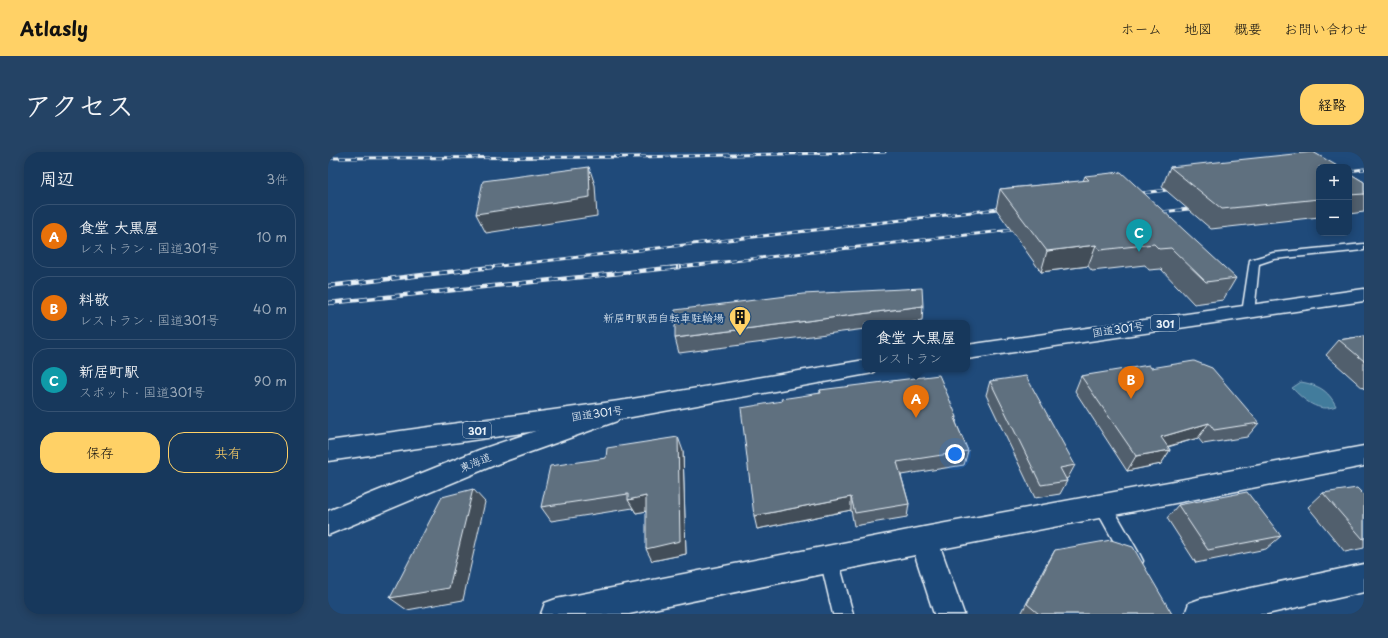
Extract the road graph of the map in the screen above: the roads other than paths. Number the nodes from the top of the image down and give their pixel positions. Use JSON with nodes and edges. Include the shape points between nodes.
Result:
{"nodes":[{"id":1,"x":1364,"y":247,"type":"edge"},
{"id":2,"x":1364,"y":295,"type":"edge"},
{"id":3,"x":1248,"y":313,"type":"junction"},
{"id":4,"x":970,"y":352,"type":"edge"},
{"id":5,"x":862,"y":369,"type":"edge"},
{"id":6,"x":626,"y":409,"type":"junction"},
{"id":7,"x":328,"y":451,"type":"edge"},
{"id":8,"x":1364,"y":456,"type":"edge"},
{"id":9,"x":1103,"y":506,"type":"junction"},
{"id":10,"x":328,"y":523,"type":"edge"},
{"id":11,"x":924,"y":540,"type":"junction"},
{"id":12,"x":829,"y":559,"type":"junction"},
{"id":13,"x":1142,"y":574,"type":"edge"},
{"id":14,"x":1364,"y":578,"type":"edge"},
{"id":15,"x":556,"y":614,"type":"edge"},
{"id":16,"x":843,"y":614,"type":"edge"},
{"id":17,"x":949,"y":614,"type":"edge"},
{"id":18,"x":1200,"y":614,"type":"edge"}],
"edges":[{"from":1,"to":3,"type":"lane","via":[[1273,256],[1254,262]]},
{"from":2,"to":3,"type":"main road","name":"国道301号","number":"301"},
{"from":3,"to":4,"type":"main road","name":"国道301号","number":"301"},
{"from":5,"to":6,"type":"main road","name":"国道301号","number":"301"},
{"from":6,"to":7,"type":"main road","name":"国道301号","number":"301"},
{"from":6,"to":10,"type":"main road","name":"東海道","via":[[488,457]]},
{"from":8,"to":9,"type":"main road"},
{"from":9,"to":11,"type":"main road"},
{"from":9,"to":13,"type":"lane"},
{"from":11,"to":12,"type":"main road"},
{"from":11,"to":17,"type":"main road"},
{"from":12,"to":15,"type":"main road"},
{"from":12,"to":16,"type":"lane"},
{"from":14,"to":18,"type":"main road"}]}
